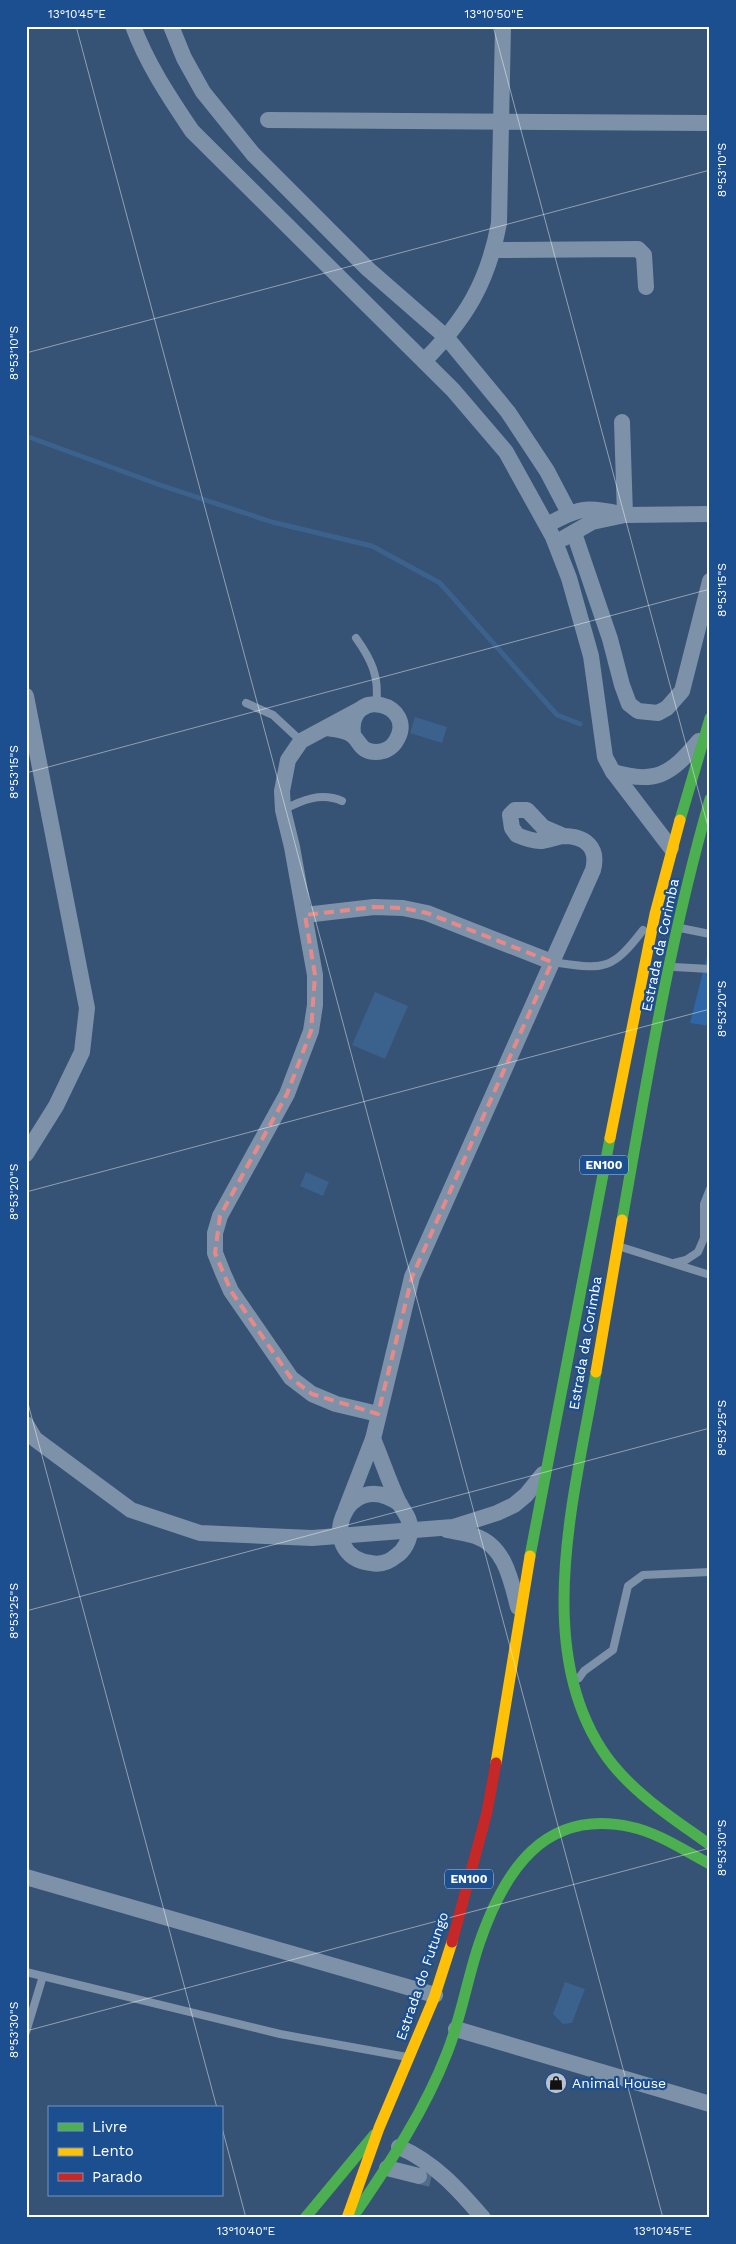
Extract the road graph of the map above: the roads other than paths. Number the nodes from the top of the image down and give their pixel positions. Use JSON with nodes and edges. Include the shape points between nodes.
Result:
{"nodes":[{"id":1,"x":133,"y":26,"type":"edge"},
{"id":2,"x":171,"y":26,"type":"edge"},
{"id":3,"x":502,"y":26,"type":"edge"},
{"id":4,"x":268,"y":120,"type":"dead end"},
{"id":5,"x":500,"y":121,"type":"junction"},
{"id":6,"x":709,"y":124,"type":"edge"},
{"id":7,"x":494,"y":250,"type":"junction"},
{"id":8,"x":646,"y":287,"type":"dead end"},
{"id":9,"x":447,"y":338,"type":"junction"},
{"id":10,"x":424,"y":361,"type":"junction"},
{"id":11,"x":622,"y":422,"type":"dead end"},
{"id":12,"x":569,"y":513,"type":"junction"},
{"id":13,"x":710,"y":514,"type":"edge"},
{"id":14,"x":624,"y":515,"type":"junction"},
{"id":15,"x":547,"y":525,"type":"junction"},
{"id":16,"x":574,"y":533,"type":"junction"},
{"id":17,"x":555,"y":543,"type":"junction"},
{"id":18,"x":710,"y":581,"type":"edge"},
{"id":19,"x":356,"y":638,"type":"dead end"},
{"id":20,"x":26,"y":696,"type":"edge"},
{"id":21,"x":246,"y":703,"type":"dead end"},
{"id":22,"x":372,"y":704,"type":"junction"},
{"id":23,"x":710,"y":718,"type":"edge"},
{"id":24,"x":326,"y":728,"type":"junction"},
{"id":25,"x":353,"y":735,"type":"junction"},
{"id":26,"x":703,"y":736,"type":"junction"},
{"id":27,"x":301,"y":741,"type":"junction"},
{"id":28,"x":613,"y":772,"type":"junction"},
{"id":29,"x":710,"y":799,"type":"edge"},
{"id":30,"x":342,"y":800,"type":"dead end"},
{"id":31,"x":283,"y":810,"type":"junction"},
{"id":32,"x":564,"y":836,"type":"dead end"},
{"id":33,"x":671,"y":848,"type":"junction"},
{"id":34,"x":654,"y":914,"type":"junction"},
{"id":35,"x":305,"y":915,"type":"junction"},
{"id":36,"x":678,"y":928,"type":"junction"},
{"id":37,"x":710,"y":934,"type":"edge"},
{"id":38,"x":552,"y":962,"type":"junction"},
{"id":39,"x":670,"y":967,"type":"junction"},
{"id":40,"x":710,"y":969,"type":"edge"},
{"id":41,"x":26,"y":1154,"type":"edge"},
{"id":42,"x":710,"y":1189,"type":"edge"},
{"id":43,"x":617,"y":1246,"type":"junction"},
{"id":44,"x":672,"y":1263,"type":"junction"},
{"id":45,"x":710,"y":1276,"type":"edge"},
{"id":46,"x":378,"y":1414,"type":"junction"},
{"id":47,"x":26,"y":1424,"type":"edge"},
{"id":48,"x":373,"y":1439,"type":"junction"},
{"id":49,"x":547,"y":1468,"type":"junction"},
{"id":50,"x":400,"y":1504,"type":"junction"},
{"id":51,"x":346,"y":1509,"type":"junction"},
{"id":52,"x":436,"y":1528,"type":"junction"},
{"id":53,"x":410,"y":1530,"type":"junction"},
{"id":54,"x":340,"y":1537,"type":"junction"},
{"id":55,"x":710,"y":1572,"type":"edge"},
{"id":56,"x":521,"y":1618,"type":"junction"},
{"id":57,"x":574,"y":1689,"type":"junction"},
{"id":58,"x":710,"y":1845,"type":"edge"},
{"id":59,"x":710,"y":1864,"type":"edge"},
{"id":60,"x":26,"y":1877,"type":"edge"},
{"id":61,"x":26,"y":1972,"type":"edge"},
{"id":62,"x":43,"y":1976,"type":"junction"},
{"id":63,"x":435,"y":1995,"type":"junction"},
{"id":64,"x":456,"y":2029,"type":"junction"},
{"id":65,"x":26,"y":2032,"type":"edge"},
{"id":66,"x":410,"y":2058,"type":"junction"},
{"id":67,"x":710,"y":2104,"type":"edge"},
{"id":68,"x":379,"y":2128,"type":"junction"},
{"id":69,"x":399,"y":2147,"type":"junction"},
{"id":70,"x":387,"y":2168,"type":"junction"},
{"id":71,"x":455,"y":2186,"type":"junction"},
{"id":72,"x":305,"y":2218,"type":"edge"},
{"id":73,"x":347,"y":2218,"type":"edge"},
{"id":74,"x":353,"y":2218,"type":"edge"},
{"id":75,"x":483,"y":2218,"type":"edge"}],
"edges":[{"from":1,"to":10,"type":"street","via":[[165,90],[192,132]]},
{"from":2,"to":9,"type":"street","via":[[203,92],[253,154],[368,269]]},
{"from":3,"to":5,"type":"street"},
{"from":4,"to":5,"type":"street"},
{"from":5,"to":6,"type":"street"},
{"from":5,"to":7,"type":"street","via":[[499,223]]},
{"from":7,"to":8,"type":"street","via":[[638,249],[644,256]]},
{"from":7,"to":9,"type":"street","via":[[482,285]]},
{"from":9,"to":10,"type":"street"},
{"from":9,"to":12,"type":"street","via":[[508,412],[547,471]]},
{"from":10,"to":15,"type":"street","via":[[506,452]]},
{"from":11,"to":14,"type":"street"},
{"from":12,"to":14,"type":"street","via":[[599,509]]},
{"from":12,"to":15,"type":"street"},
{"from":13,"to":14,"type":"street"},
{"from":14,"to":16,"type":"street","via":[[592,522]]},
{"from":15,"to":17,"type":"street"},
{"from":16,"to":17,"type":"street"},
{"from":16,"to":18,"type":"street","via":[[607,629],[622,685],[629,704],[638,711],[658,712],[675,701],[682,690]]},
{"from":17,"to":28,"type":"street","via":[[586,638],[602,743]]},
{"from":19,"to":22,"type":"lane","via":[[368,654],[376,674],[378,688]]},
{"from":20,"to":41,"type":"street","via":[[87,1008],[82,1052],[56,1106]]},
{"from":21,"to":27,"type":"lane","via":[[273,715]]},
{"from":22,"to":24,"type":"street"},
{"from":22,"to":25,"type":"street","via":[[360,709],[354,718]]},
{"from":22,"to":25,"type":"street","via":[[385,705],[394,711],[399,734],[395,743],[375,752],[363,748]]},
{"from":23,"to":26,"type":"main road","name":"Estrada da Corimba","number":"EN100"},
{"from":24,"to":25,"type":"street"},
{"from":24,"to":27,"type":"street"},
{"from":26,"to":28,"type":"street","via":[[681,762],[659,775],[634,778]]},
{"from":26,"to":33,"type":"main road","name":"Estrada da Corimba","number":"EN100"},
{"from":27,"to":31,"type":"street","via":[[288,760],[282,791]]},
{"from":28,"to":33,"type":"street"},
{"from":29,"to":36,"type":"main road","name":"Estrada da Corimba","number":"EN100"},
{"from":30,"to":31,"type":"lane","via":[[331,796],[313,798]]},
{"from":31,"to":35,"type":"street"},
{"from":32,"to":38,"type":"street","via":[[586,841],[596,858]]},
{"from":33,"to":34,"type":"main road","name":"Estrada da Corimba","number":"EN100"},
{"from":34,"to":38,"type":"lane","via":[[632,944],[606,966]]},
{"from":34,"to":49,"type":"main road","name":"Estrada da Corimba","number":"EN100"},
{"from":35,"to":38,"type":"street","via":[[374,907],[403,908],[427,913]]},
{"from":35,"to":46,"type":"street","via":[[315,975],[311,1032],[287,1094],[220,1216],[215,1233],[215,1253],[231,1291],[291,1378],[336,1404]]},
{"from":36,"to":37,"type":"lane"},
{"from":36,"to":39,"type":"main road","name":"Estrada da Corimba","number":"EN100"},
{"from":38,"to":46,"type":"street","via":[[412,1277]]},
{"from":39,"to":40,"type":"lane"},
{"from":39,"to":43,"type":"main road","name":"Estrada da Corimba","number":"EN100"},
{"from":42,"to":44,"type":"lane","via":[[704,1204],[704,1238],[698,1252],[686,1260]]},
{"from":43,"to":44,"type":"lane"},
{"from":43,"to":57,"type":"main road","name":"Estrada da Corimba","number":"EN100","via":[[565,1559],[563,1624]]},
{"from":44,"to":45,"type":"lane"},
{"from":46,"to":48,"type":"street"},
{"from":47,"to":54,"type":"street","via":[[35,1439],[130,1510],[200,1533]]},
{"from":48,"to":50,"type":"street"},
{"from":48,"to":51,"type":"street"},
{"from":49,"to":52,"type":"street","via":[[514,1505],[469,1523]]},
{"from":49,"to":56,"type":"main road","name":"Estrada da Corimba","number":"EN100","via":[[534,1526]]},
{"from":50,"to":51,"type":"street","via":[[382,1494],[372,1494],[357,1499]]},
{"from":50,"to":53,"type":"street","via":[[406,1512]]},
{"from":51,"to":54,"type":"street"},
{"from":52,"to":53,"type":"street"},
{"from":52,"to":56,"type":"street","via":[[474,1536],[496,1549],[511,1579]]},
{"from":53,"to":54,"type":"street"},
{"from":53,"to":54,"type":"street","via":[[399,1555],[373,1564],[355,1558]]},
{"from":55,"to":57,"type":"lane","via":[[643,1575],[634,1579],[628,1586],[613,1650],[584,1671]]},
{"from":56,"to":63,"type":"main road","name":"Estrada do Futungo","number":"EN100","via":[[487,1812]]},
{"from":57,"to":58,"type":"main road","name":"Estrada da Corimba","number":"EN100","via":[[591,1731],[605,1754],[658,1806]]},
{"from":59,"to":64,"type":"main road","via":[[649,1834],[616,1824],[577,1824],[536,1844],[513,1870],[491,1914]]},
{"from":60,"to":63,"type":"street"},
{"from":61,"to":62,"type":"lane"},
{"from":62,"to":65,"type":"lane"},
{"from":62,"to":66,"type":"lane","via":[[280,2034]]},
{"from":63,"to":66,"type":"main road","name":"Estrada do Futungo","number":"EN100"},
{"from":64,"to":67,"type":"street"},
{"from":64,"to":69,"type":"main road","via":[[429,2092]]},
{"from":66,"to":68,"type":"main road","name":"Estrada do Futungo","number":"EN100"},
{"from":68,"to":72,"type":"main road"},
{"from":68,"to":73,"type":"main road","name":"Estrada do Futungo","number":"EN100"},
{"from":69,"to":70,"type":"main road"},
{"from":69,"to":71,"type":"street","via":[[414,2154]]},
{"from":70,"to":71,"type":"street"},
{"from":70,"to":74,"type":"main road"},
{"from":71,"to":75,"type":"street"}]}
